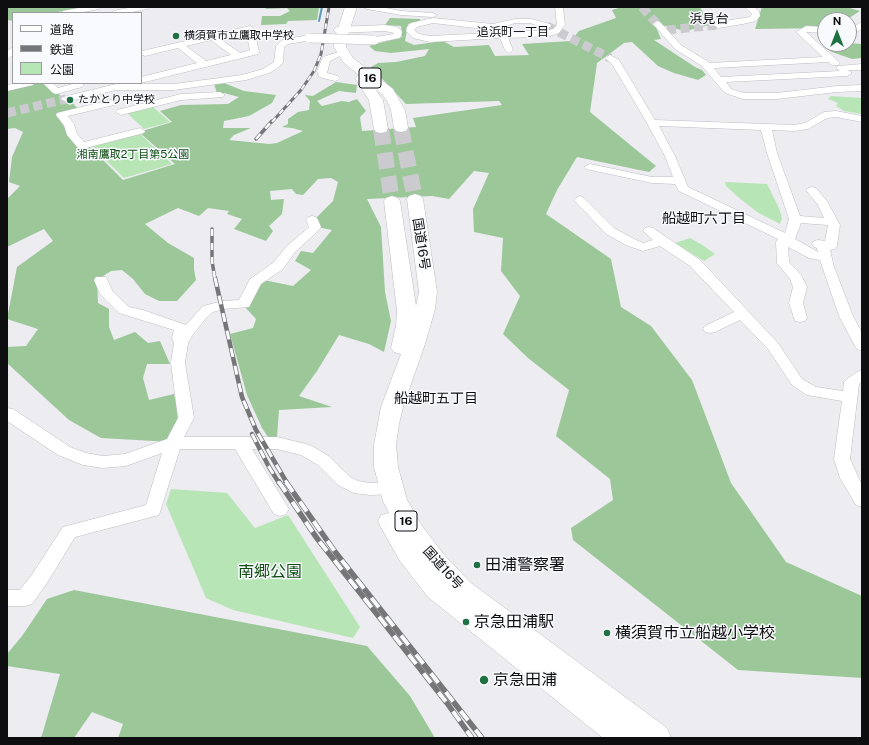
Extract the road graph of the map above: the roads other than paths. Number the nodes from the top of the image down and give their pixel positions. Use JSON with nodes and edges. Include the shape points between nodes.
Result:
{"nodes":[{"id":1,"x":144,"y":7,"type":"edge"},
{"id":2,"x":345,"y":7,"type":"edge"},
{"id":3,"x":351,"y":7,"type":"edge"},
{"id":4,"x":367,"y":7,"type":"edge"},
{"id":5,"x":559,"y":7,"type":"edge"},
{"id":6,"x":749,"y":7,"type":"edge"},
{"id":7,"x":94,"y":9,"type":"edge"},
{"id":8,"x":73,"y":12,"type":"edge"},
{"id":9,"x":121,"y":12,"type":"edge"},
{"id":10,"x":497,"y":25,"type":"junction"},
{"id":11,"x":718,"y":25,"type":"tunnel mouth"},
{"id":12,"x":547,"y":26,"type":"tunnel mouth"},
{"id":13,"x":662,"y":28,"type":"tunnel mouth"},
{"id":14,"x":340,"y":30,"type":"junction"},
{"id":15,"x":817,"y":30,"type":"edge"},
{"id":16,"x":503,"y":36,"type":"junction"},
{"id":17,"x":212,"y":38,"type":"junction"},
{"id":18,"x":179,"y":45,"type":"junction"},
{"id":19,"x":817,"y":47,"type":"edge"},
{"id":20,"x":509,"y":50,"type":"dead end"},
{"id":21,"x":143,"y":51,"type":"edge"},
{"id":22,"x":823,"y":52,"type":"edge"},
{"id":23,"x":238,"y":56,"type":"junction"},
{"id":24,"x":338,"y":56,"type":"junction"},
{"id":25,"x":610,"y":58,"type":"tunnel mouth"},
{"id":26,"x":831,"y":59,"type":"junction"},
{"id":27,"x":204,"y":64,"type":"junction"},
{"id":28,"x":705,"y":64,"type":"junction"},
{"id":29,"x":862,"y":67,"type":"edge"},
{"id":30,"x":163,"y":68,"type":"junction"},
{"id":31,"x":844,"y":71,"type":"junction"},
{"id":32,"x":334,"y":78,"type":"dead end"},
{"id":33,"x":142,"y":79,"type":"edge"},
{"id":34,"x":718,"y":80,"type":"junction"},
{"id":35,"x":25,"y":84,"type":"edge"},
{"id":36,"x":49,"y":84,"type":"edge"},
{"id":37,"x":85,"y":84,"type":"edge"},
{"id":38,"x":90,"y":84,"type":"edge"},
{"id":39,"x":130,"y":85,"type":"edge"},
{"id":40,"x":861,"y":85,"type":"edge"},
{"id":41,"x":7,"y":88,"type":"edge"},
{"id":42,"x":99,"y":91,"type":"junction"},
{"id":43,"x":220,"y":95,"type":"dead end"},
{"id":44,"x":66,"y":99,"type":"tunnel mouth"},
{"id":45,"x":111,"y":103,"type":"junction"},
{"id":46,"x":121,"y":112,"type":"junction"},
{"id":47,"x":862,"y":119,"type":"edge"},
{"id":48,"x":652,"y":123,"type":"junction"},
{"id":49,"x":766,"y":127,"type":"junction"},
{"id":50,"x":401,"y":128,"type":"tunnel mouth"},
{"id":51,"x":381,"y":129,"type":"tunnel mouth"},
{"id":52,"x":590,"y":167,"type":"dead end"},
{"id":53,"x":679,"y":181,"type":"junction"},
{"id":54,"x":812,"y":190,"type":"dead end"},
{"id":55,"x":404,"y":200,"type":"tunnel mouth"},
{"id":56,"x":580,"y":200,"type":"dead end"},
{"id":57,"x":312,"y":220,"type":"dead end"},
{"id":58,"x":832,"y":222,"type":"junction"},
{"id":59,"x":649,"y":230,"type":"dead end"},
{"id":60,"x":791,"y":231,"type":"junction"},
{"id":61,"x":662,"y":241,"type":"junction"},
{"id":62,"x":824,"y":251,"type":"junction"},
{"id":63,"x":101,"y":280,"type":"dead end"},
{"id":64,"x":743,"y":313,"type":"junction"},
{"id":65,"x":800,"y":318,"type":"dead end"},
{"id":66,"x":710,"y":329,"type":"dead end"},
{"id":67,"x":181,"y":343,"type":"junction"},
{"id":68,"x":862,"y":346,"type":"edge"},
{"id":69,"x":862,"y":375,"type":"edge"},
{"id":70,"x":849,"y":397,"type":"junction"},
{"id":71,"x":7,"y":412,"type":"edge"},
{"id":72,"x":240,"y":442,"type":"junction"},
{"id":73,"x":173,"y":443,"type":"junction"},
{"id":74,"x":385,"y":488,"type":"junction"},
{"id":75,"x":862,"y":500,"type":"edge"},
{"id":76,"x":280,"y":509,"type":"dead end"},
{"id":77,"x":7,"y":598,"type":"edge"},
{"id":78,"x":627,"y":738,"type":"edge"},
{"id":79,"x":656,"y":738,"type":"edge"}],
"edges":[{"from":1,"to":9,"type":"street"},
{"from":2,"to":14,"type":"highway","number":"16"},
{"from":3,"to":14,"type":"highway","number":"16"},
{"from":4,"to":10,"type":"street","via":[[454,17]]},
{"from":5,"to":16,"type":"street","via":[[561,25],[556,31]]},
{"from":6,"to":11,"type":"street","via":[[756,13],[753,19]]},
{"from":7,"to":8,"type":"street"},
{"from":10,"to":12,"type":"street","via":[[525,21]]},
{"from":10,"to":16,"type":"street","via":[[493,27],[433,20],[414,24],[410,32],[430,39]]},
{"from":13,"to":28,"type":"street","via":[[675,44]]},
{"from":14,"to":24,"type":"highway","number":"16","via":[[333,43]]},
{"from":14,"to":39,"type":"street","bridge":true,"via":[[385,28],[398,32],[397,36],[374,40],[309,38],[285,42],[280,46],[278,63],[270,69],[243,78],[174,87]]},
{"from":14,"to":50,"type":"highway","number":"16","via":[[340,43],[344,55],[388,92],[398,110]]},
{"from":15,"to":19,"type":"street","via":[[806,29],[800,32]]},
{"from":16,"to":20,"type":"street"},
{"from":17,"to":18,"type":"street"},
{"from":17,"to":23,"type":"street"},
{"from":17,"to":23,"type":"street","via":[[250,28],[255,52]]},
{"from":18,"to":21,"type":"street"},
{"from":18,"to":27,"type":"street"},
{"from":21,"to":30,"type":"street"},
{"from":22,"to":26,"type":"street"},
{"from":23,"to":27,"type":"street"},
{"from":24,"to":32,"type":"street","via":[[326,59],[322,71],[322,75]]},
{"from":24,"to":51,"type":"highway","number":"16","via":[[362,78],[376,100]]},
{"from":25,"to":48,"type":"street","via":[[616,62]]},
{"from":26,"to":28,"type":"street","via":[[709,66]]},
{"from":26,"to":31,"type":"street"},
{"from":27,"to":30,"type":"street"},
{"from":28,"to":34,"type":"street"},
{"from":29,"to":31,"type":"street"},
{"from":30,"to":33,"type":"street"},
{"from":31,"to":34,"type":"street"},
{"from":31,"to":40,"type":"street"},
{"from":34,"to":40,"type":"street","via":[[728,91],[743,96],[777,96]]},
{"from":35,"to":41,"type":"street"},
{"from":36,"to":37,"type":"street","via":[[56,91]]},
{"from":38,"to":42,"type":"street"},
{"from":39,"to":42,"type":"street"},
{"from":42,"to":44,"type":"street"},
{"from":42,"to":45,"type":"street"},
{"from":43,"to":46,"type":"street","via":[[182,97]]},
{"from":45,"to":46,"type":"street"},
{"from":45,"to":46,"type":"street","via":[[61,115],[69,124],[72,135],[82,146],[140,131]]},
{"from":47,"to":49,"type":"street","via":[[827,114],[803,128]]},
{"from":48,"to":49,"type":"street"},
{"from":48,"to":53,"type":"street","via":[[670,156]]},
{"from":49,"to":60,"type":"street"},
{"from":52,"to":53,"type":"street","via":[[652,180]]},
{"from":53,"to":60,"type":"street","via":[[683,189]]},
{"from":54,"to":58,"type":"street"},
{"from":55,"to":74,"type":"highway","name":"国道16号","number":"16","via":[[409,237],[406,326],[377,417],[373,450],[375,477]]},
{"from":56,"to":61,"type":"street","via":[[610,231],[630,242],[643,247]]},
{"from":57,"to":67,"type":"street","via":[[315,227],[312,231],[291,249],[278,266],[256,282],[244,304],[208,309],[194,322]]},
{"from":58,"to":60,"type":"street"},
{"from":58,"to":62,"type":"street","via":[[834,224],[831,246]]},
{"from":59,"to":61,"type":"street"},
{"from":60,"to":62,"type":"street"},
{"from":60,"to":65,"type":"street","via":[[782,242],[783,263],[800,287],[796,303]]},
{"from":61,"to":64,"type":"street","via":[[696,263]]},
{"from":62,"to":68,"type":"street","via":[[846,316]]},
{"from":63,"to":67,"type":"street","via":[[107,294],[124,310],[180,327]]},
{"from":64,"to":66,"type":"street"},
{"from":64,"to":70,"type":"street","via":[[773,346],[797,382],[812,391]]},
{"from":67,"to":73,"type":"street","via":[[178,363],[186,418]]},
{"from":69,"to":70,"type":"street","via":[[852,382]]},
{"from":70,"to":75,"type":"street","via":[[842,459],[849,478]]},
{"from":71,"to":73,"type":"street","via":[[64,451],[83,459],[103,462],[126,460]]},
{"from":72,"to":73,"type":"street"},
{"from":72,"to":74,"type":"street","via":[[277,443],[301,448],[324,461],[344,481],[354,487]]},
{"from":72,"to":76,"type":"street"},
{"from":73,"to":77,"type":"street","via":[[153,510],[69,532],[24,598]]},
{"from":74,"to":78,"type":"highway","name":"国道16号","number":"16","via":[[381,502],[393,528],[409,554],[437,589]]},
{"from":74,"to":79,"type":"highway","name":"国道16号","number":"16","via":[[413,533],[462,591]]}]}
